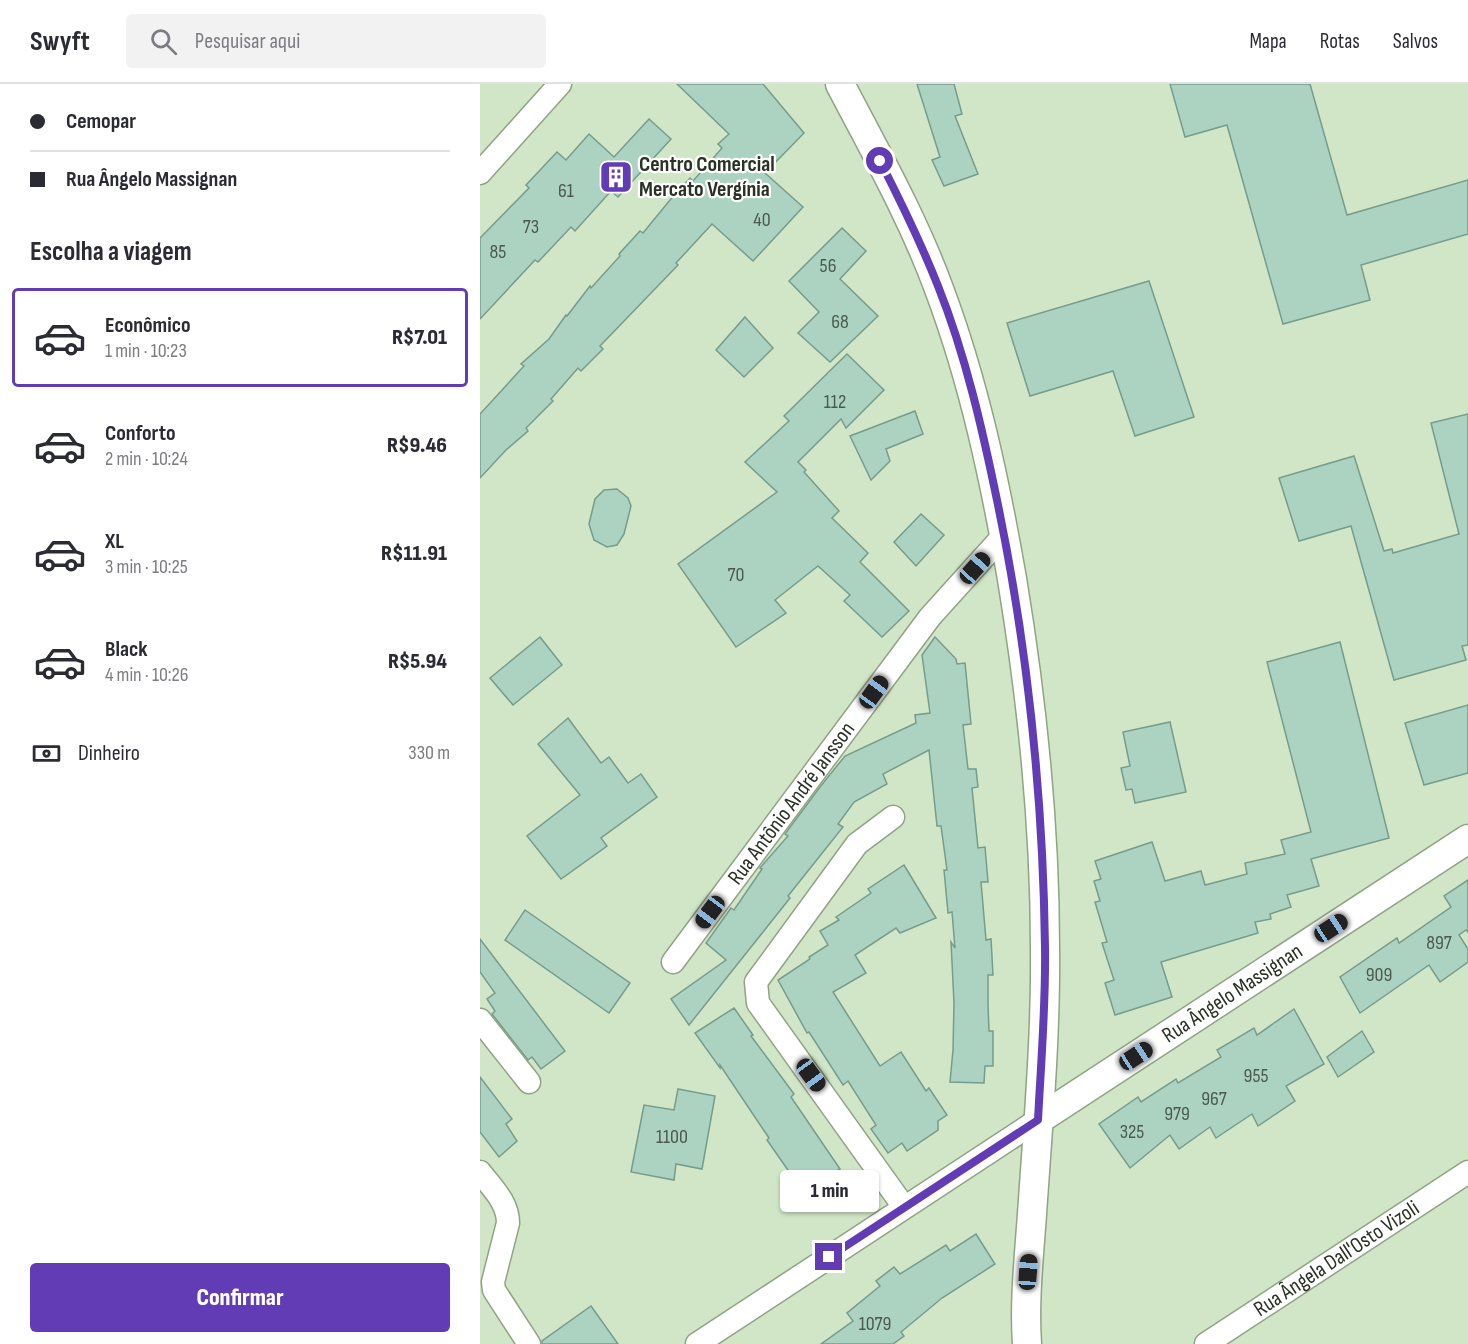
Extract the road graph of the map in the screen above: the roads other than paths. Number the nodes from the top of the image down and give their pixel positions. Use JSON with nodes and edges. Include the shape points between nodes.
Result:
{"nodes":[{"id":1,"x":560,"y":84,"type":"edge"},
{"id":2,"x":840,"y":84,"type":"edge"},
{"id":3,"x":480,"y":173,"type":"edge"},
{"id":4,"x":1004,"y":535,"type":"junction"},
{"id":5,"x":893,"y":817,"type":"dead end"},
{"id":6,"x":1468,"y":839,"type":"edge"},
{"id":7,"x":673,"y":963,"type":"dead end"},
{"id":8,"x":480,"y":1020,"type":"edge"},
{"id":9,"x":529,"y":1082,"type":"dead end"},
{"id":10,"x":1038,"y":1120,"type":"junction"},
{"id":11,"x":480,"y":1172,"type":"edge"},
{"id":12,"x":1468,"y":1172,"type":"edge"},
{"id":13,"x":904,"y":1208,"type":"junction"},
{"id":14,"x":529,"y":1344,"type":"edge"},
{"id":15,"x":697,"y":1344,"type":"edge"},
{"id":16,"x":1027,"y":1344,"type":"edge"},
{"id":17,"x":1206,"y":1344,"type":"edge"}],
"edges":[{"from":1,"to":3,"type":"street"},
{"from":2,"to":4,"type":"street","via":[[904,209],[939,289],[980,424]]},
{"from":4,"to":7,"type":"street","name":"Rua Antônio André Jansson","via":[[930,617]]},
{"from":4,"to":10,"type":"street","via":[[1025,663],[1043,864],[1046,949]]},
{"from":5,"to":13,"type":"street","via":[[857,844],[756,982],[758,1003]]},
{"from":6,"to":10,"type":"street","name":"Rua Ângelo Massignan"},
{"from":8,"to":9,"type":"street"},
{"from":10,"to":13,"type":"street","name":"Rua Ângelo Massignan"},
{"from":10,"to":16,"type":"street"},
{"from":11,"to":14,"type":"street","via":[[508,1213],[494,1290]]},
{"from":12,"to":17,"type":"street","name":"Rua Ângela Dall'Osto Vizoli"},
{"from":13,"to":15,"type":"street","name":"Rua Ângelo Massignan"}]}
